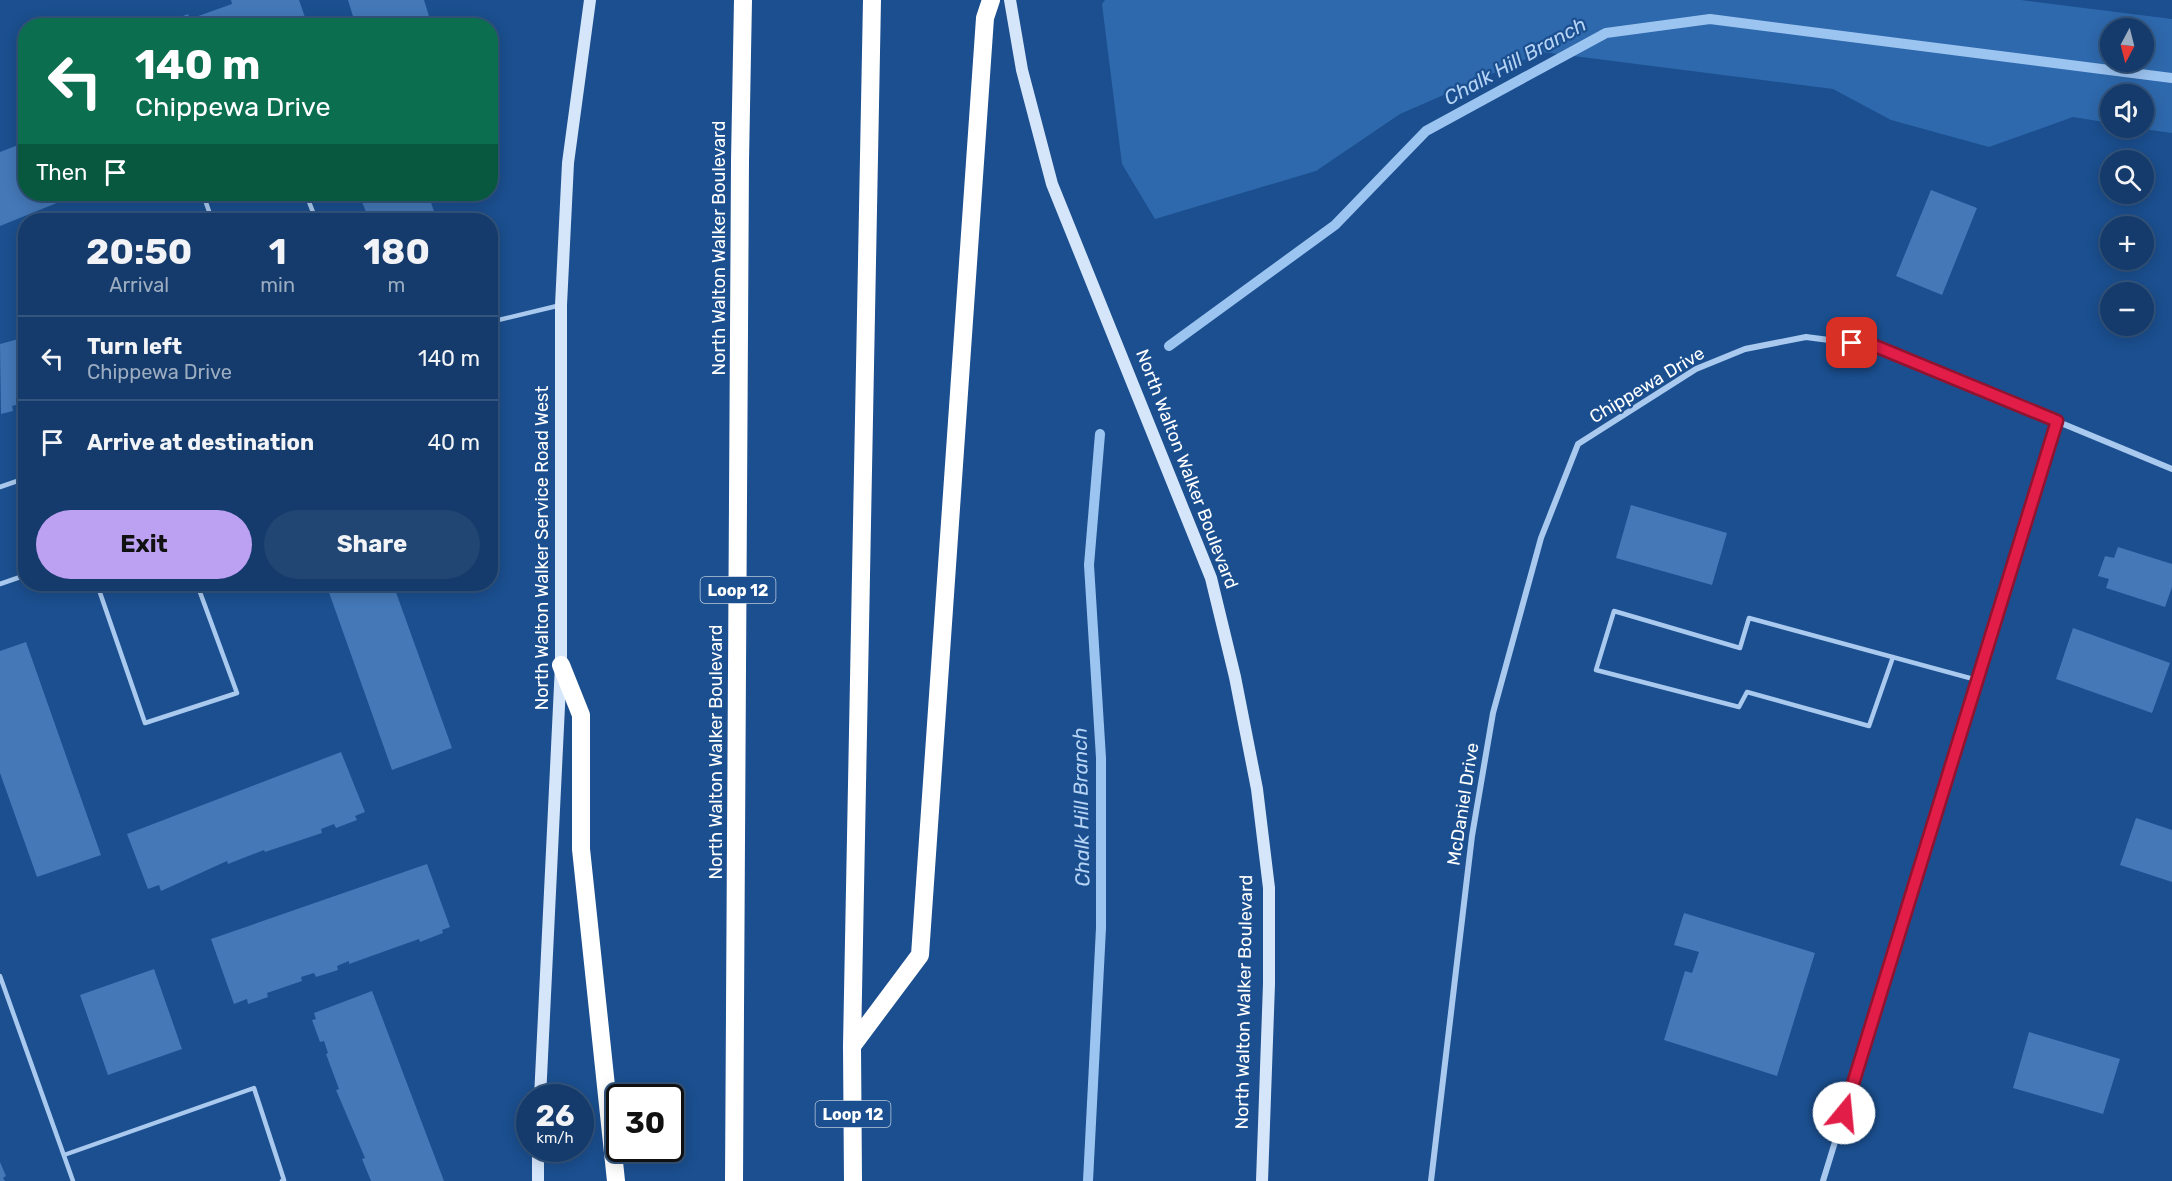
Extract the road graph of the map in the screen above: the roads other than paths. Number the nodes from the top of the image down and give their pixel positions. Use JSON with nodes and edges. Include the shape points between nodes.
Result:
{"nodes":[{"id":1,"x":590,"y":0,"type":"edge"},
{"id":2,"x":743,"y":0,"type":"edge"},
{"id":3,"x":872,"y":0,"type":"edge"},
{"id":4,"x":991,"y":0,"type":"edge"},
{"id":5,"x":1010,"y":0,"type":"edge"},
{"id":6,"x":561,"y":305,"type":"junction"},
{"id":7,"x":498,"y":320,"type":"edge"},
{"id":8,"x":2057,"y":421,"type":"junction"},
{"id":9,"x":1578,"y":444,"type":"joint"},
{"id":10,"x":2172,"y":469,"type":"edge"},
{"id":11,"x":18,"y":481,"type":"edge"},
{"id":12,"x":0,"y":487,"type":"edge"},
{"id":13,"x":18,"y":578,"type":"edge"},
{"id":14,"x":0,"y":584,"type":"edge"},
{"id":15,"x":99,"y":591,"type":"edge"},
{"id":16,"x":200,"y":591,"type":"edge"},
{"id":17,"x":1893,"y":657,"type":"junction"},
{"id":18,"x":561,"y":665,"type":"junction"},
{"id":19,"x":1977,"y":680,"type":"junction"},
{"id":20,"x":0,"y":976,"type":"edge"},
{"id":21,"x":852,"y":1046,"type":"junction"},
{"id":22,"x":541,"y":1084,"type":"edge"},
{"id":23,"x":64,"y":1155,"type":"junction"},
{"id":24,"x":538,"y":1162,"type":"edge"},
{"id":25,"x":73,"y":1181,"type":"edge"},
{"id":26,"x":282,"y":1181,"type":"edge"},
{"id":27,"x":538,"y":1181,"type":"edge"},
{"id":28,"x":616,"y":1181,"type":"edge"},
{"id":29,"x":734,"y":1181,"type":"edge"},
{"id":30,"x":853,"y":1181,"type":"edge"},
{"id":31,"x":1262,"y":1181,"type":"edge"},
{"id":32,"x":1431,"y":1181,"type":"edge"},
{"id":33,"x":1823,"y":1181,"type":"edge"}],
"edges":[{"from":1,"to":6,"type":"main road","name":"North Walton Walker Service Road West","via":[[568,163]]},
{"from":2,"to":29,"type":"highway","name":"North Walton Walker Boulevard","number":"Loop 12"},
{"from":3,"to":21,"type":"highway","number":"Loop 12"},
{"from":4,"to":21,"type":"highway","via":[[984,30],[920,955]]},
{"from":5,"to":31,"type":"main road","name":"North Walton Walker Boulevard","via":[[1022,70],[1052,184],[1211,578],[1235,677],[1257,789],[1269,888]]},
{"from":6,"to":7,"type":"lane"},
{"from":6,"to":18,"type":"main road","name":"North Walton Walker Service Road West"},
{"from":8,"to":9,"type":"street","name":"Chippewa Drive","via":[[1875,346],[1806,337],[1745,349],[1696,369]]},
{"from":8,"to":10,"type":"street","name":"Chippewa Drive"},
{"from":8,"to":19,"type":"street"},
{"from":9,"to":32,"type":"street","name":"McDaniel Drive","via":[[1541,538],[1493,713],[1472,836]]},
{"from":11,"to":12,"type":"lane"},
{"from":13,"to":14,"type":"lane"},
{"from":15,"to":16,"type":"lane","via":[[145,723],[237,693]]},
{"from":17,"to":17,"type":"lane","via":[[1749,618],[1740,648],[1614,611],[1596,670],[1739,707],[1747,692],[1869,726]]},
{"from":17,"to":19,"type":"lane"},
{"from":18,"to":22,"type":"main road","name":"North Walton Walker Service Road West"},
{"from":18,"to":28,"type":"highway","via":[[581,715],[581,849]]},
{"from":19,"to":33,"type":"street"},
{"from":20,"to":23,"type":"lane"},
{"from":21,"to":30,"type":"highway","number":"Loop 12"},
{"from":23,"to":25,"type":"lane"},
{"from":23,"to":26,"type":"lane","via":[[254,1088]]},
{"from":24,"to":27,"type":"main road"}]}
